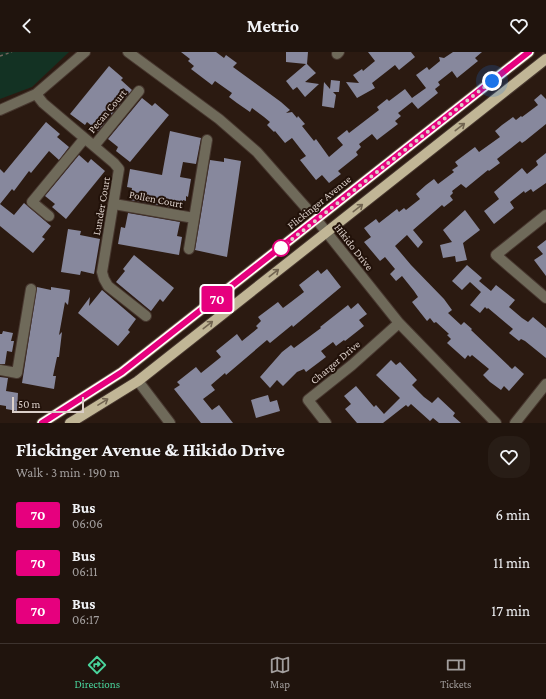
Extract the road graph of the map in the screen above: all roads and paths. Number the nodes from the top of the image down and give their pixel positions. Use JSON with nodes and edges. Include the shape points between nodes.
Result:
{"nodes":[{"id":1,"x":12,"y":52,"type":"edge"},
{"id":2,"x":85,"y":52,"type":"edge"},
{"id":3,"x":128,"y":52,"type":"edge"},
{"id":4,"x":529,"y":52,"type":"edge"},
{"id":5,"x":0,"y":56,"type":"edge"},
{"id":6,"x":546,"y":59,"type":"edge"},
{"id":7,"x":139,"y":91,"type":"dead end"},
{"id":8,"x":36,"y":94,"type":"junction"},
{"id":9,"x":0,"y":110,"type":"edge"},
{"id":10,"x":84,"y":139,"type":"junction"},
{"id":11,"x":207,"y":140,"type":"dead end"},
{"id":12,"x":94,"y":146,"type":"junction"},
{"id":13,"x":114,"y":204,"type":"junction"},
{"id":14,"x":546,"y":215,"type":"edge"},
{"id":15,"x":49,"y":216,"type":"dead end"},
{"id":16,"x":194,"y":218,"type":"junction"},
{"id":17,"x":316,"y":219,"type":"junction"},
{"id":18,"x":327,"y":232,"type":"junction"},
{"id":19,"x":189,"y":249,"type":"dead end"},
{"id":20,"x":31,"y":290,"type":"dead end"},
{"id":21,"x":546,"y":298,"type":"edge"},
{"id":22,"x":146,"y":316,"type":"dead end"},
{"id":23,"x":399,"y":323,"type":"junction"},
{"id":24,"x":0,"y":370,"type":"edge"},
{"id":25,"x":138,"y":380,"type":"junction"},
{"id":26,"x":546,"y":384,"type":"edge"},
{"id":27,"x":42,"y":423,"type":"edge"},
{"id":28,"x":70,"y":423,"type":"edge"},
{"id":29,"x":170,"y":423,"type":"edge"},
{"id":30,"x":326,"y":423,"type":"edge"},
{"id":31,"x":496,"y":423,"type":"edge"},
{"id":32,"x":515,"y":423,"type":"edge"}],
"edges":[{"from":1,"to":5,"type":"path"},
{"from":2,"to":8,"type":"street"},
{"from":3,"to":17,"type":"street","name":"Hikido Drive","via":[[242,138]]},
{"from":4,"to":17,"type":"main road","name":"Flickinger Avenue"},
{"from":18,"to":6,"type":"main road","one_way":true},
{"from":7,"to":12,"type":"street","name":"Pecan Court"},
{"from":8,"to":9,"type":"street"},
{"from":8,"to":10,"type":"street","name":"Lunder Court"},
{"from":10,"to":12,"type":"street","name":"Lunder Court"},
{"from":10,"to":15,"type":"street","via":[[32,202]]},
{"from":11,"to":16,"type":"street","name":"Pollen Court"},
{"from":12,"to":13,"type":"street","name":"Lunder Court","via":[[119,169]]},
{"from":13,"to":16,"type":"street","name":"Pollen Court"},
{"from":13,"to":22,"type":"street","name":"Lunder Court","via":[[102,272],[104,280]]},
{"from":14,"to":21,"type":"street","via":[[496,255]]},
{"from":16,"to":19,"type":"street","name":"Pollen Court"},
{"from":17,"to":18,"type":"street","name":"Hikido Drive"},
{"from":17,"to":27,"type":"main road","name":"Flickinger Avenue","via":[[122,372]]},
{"from":18,"to":23,"type":"street","name":"Hikido Drive"},
{"from":25,"to":18,"type":"main road","one_way":true},
{"from":20,"to":24,"type":"street","via":[[17,373]]},
{"from":23,"to":30,"type":"street","name":"Charger Drive","via":[[308,400]]},
{"from":23,"to":31,"type":"street","name":"Hikido Drive"},
{"from":28,"to":25,"type":"main road","one_way":true},
{"from":25,"to":29,"type":"street"},
{"from":26,"to":32,"type":"street"}]}
